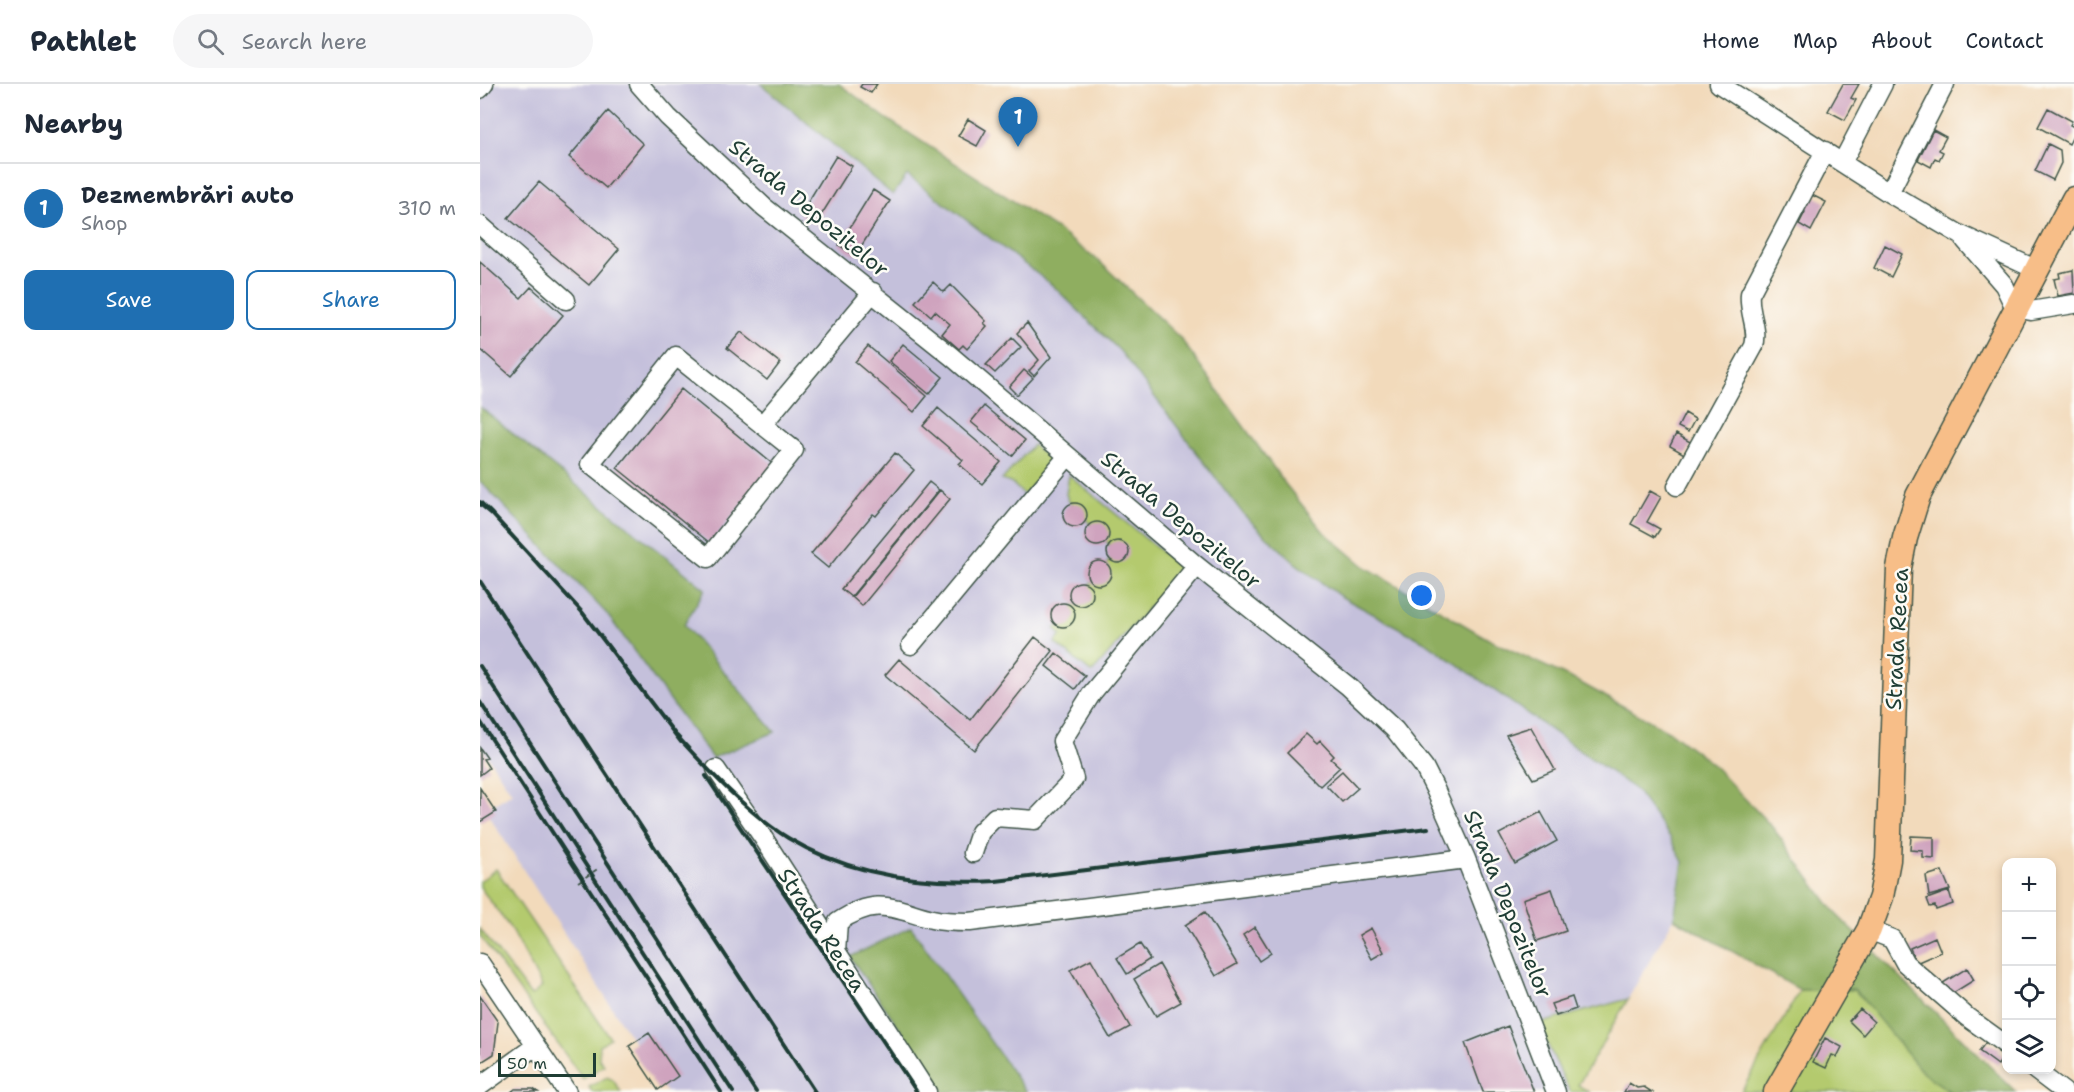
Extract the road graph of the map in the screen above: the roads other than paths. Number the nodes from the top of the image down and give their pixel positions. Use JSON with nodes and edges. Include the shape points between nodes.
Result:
{"nodes":[{"id":1,"x":484,"y":84,"type":"edge"},
{"id":2,"x":639,"y":84,"type":"edge"},
{"id":3,"x":1719,"y":84,"type":"edge"},
{"id":4,"x":1883,"y":84,"type":"edge"},
{"id":5,"x":1945,"y":84,"type":"edge"},
{"id":6,"x":480,"y":89,"type":"edge"},
{"id":7,"x":1825,"y":151,"type":"junction"},
{"id":8,"x":1843,"y":161,"type":"junction"},
{"id":9,"x":1889,"y":193,"type":"junction"},
{"id":10,"x":2074,"y":199,"type":"edge"},
{"id":11,"x":480,"y":225,"type":"edge"},
{"id":12,"x":1959,"y":234,"type":"junction"},
{"id":13,"x":2035,"y":269,"type":"junction"},
{"id":14,"x":873,"y":292,"type":"junction"},
{"id":15,"x":566,"y":300,"type":"dead end"},
{"id":16,"x":2074,"y":304,"type":"edge"},
{"id":17,"x":2015,"y":308,"type":"junction"},
{"id":18,"x":762,"y":425,"type":"junction"},
{"id":19,"x":1068,"y":456,"type":"junction"},
{"id":20,"x":1677,"y":486,"type":"dead end"},
{"id":21,"x":1197,"y":566,"type":"junction"},
{"id":22,"x":911,"y":645,"type":"dead end"},
{"id":23,"x":716,"y":769,"type":"dead end"},
{"id":24,"x":973,"y":853,"type":"dead end"},
{"id":25,"x":1466,"y":859,"type":"junction"},
{"id":26,"x":1869,"y":930,"type":"junction"},
{"id":27,"x":836,"y":952,"type":"junction"},
{"id":28,"x":480,"y":963,"type":"edge"},
{"id":29,"x":2002,"y":1042,"type":"edge"},
{"id":30,"x":534,"y":1047,"type":"junction"},
{"id":31,"x":2040,"y":1074,"type":"edge"},
{"id":32,"x":480,"y":1086,"type":"edge"},
{"id":33,"x":567,"y":1092,"type":"edge"},
{"id":34,"x":927,"y":1092,"type":"edge"},
{"id":35,"x":1556,"y":1092,"type":"edge"},
{"id":36,"x":1776,"y":1092,"type":"edge"},
{"id":37,"x":2064,"y":1092,"type":"edge"}],
"edges":[{"from":1,"to":6,"type":"street"},
{"from":2,"to":14,"type":"street","name":"Strada Depozitelor","via":[[668,117],[764,207]]},
{"from":3,"to":7,"type":"street"},
{"from":4,"to":8,"type":"street"},
{"from":5,"to":9,"type":"street"},
{"from":7,"to":8,"type":"street"},
{"from":7,"to":20,"type":"street","via":[[1750,294],[1748,309],[1757,336],[1754,346]]},
{"from":8,"to":9,"type":"street"},
{"from":9,"to":12,"type":"street"},
{"from":10,"to":13,"type":"main road","name":"Strada Recea"},
{"from":11,"to":15,"type":"street"},
{"from":12,"to":13,"type":"street"},
{"from":12,"to":17,"type":"street","via":[[2004,285]]},
{"from":13,"to":17,"type":"main road","name":"Strada Recea"},
{"from":14,"to":18,"type":"street"},
{"from":14,"to":19,"type":"street","name":"Strada Depozitelor"},
{"from":16,"to":17,"type":"street","via":[[2031,311]]},
{"from":17,"to":26,"type":"main road","name":"Strada Recea","via":[[1918,496],[1905,537],[1899,568],[1888,860]]},
{"from":18,"to":18,"type":"street","via":[[676,356],[590,464],[708,558],[794,450]]},
{"from":19,"to":21,"type":"street","name":"Strada Depozitelor"},
{"from":19,"to":22,"type":"street"},
{"from":21,"to":24,"type":"street","via":[[1092,693],[1062,741],[1074,779],[1035,820],[995,817],[980,832]]},
{"from":21,"to":25,"type":"street","name":"Strada Depozitelor","via":[[1347,686],[1395,730],[1424,767]]},
{"from":23,"to":27,"type":"street","name":"Strada Recea"},
{"from":25,"to":27,"type":"street","via":[[970,922],[935,920],[891,906],[858,909],[838,922]]},
{"from":25,"to":35,"type":"street","name":"Strada Depozitelor"},
{"from":26,"to":29,"type":"street","via":[[1893,939],[1905,963]]},
{"from":26,"to":36,"type":"main road","name":"Strada Recea"},
{"from":27,"to":34,"type":"street","name":"Strada Recea"},
{"from":28,"to":30,"type":"street"},
{"from":30,"to":32,"type":"street"},
{"from":30,"to":33,"type":"street"},
{"from":31,"to":37,"type":"street"}]}
